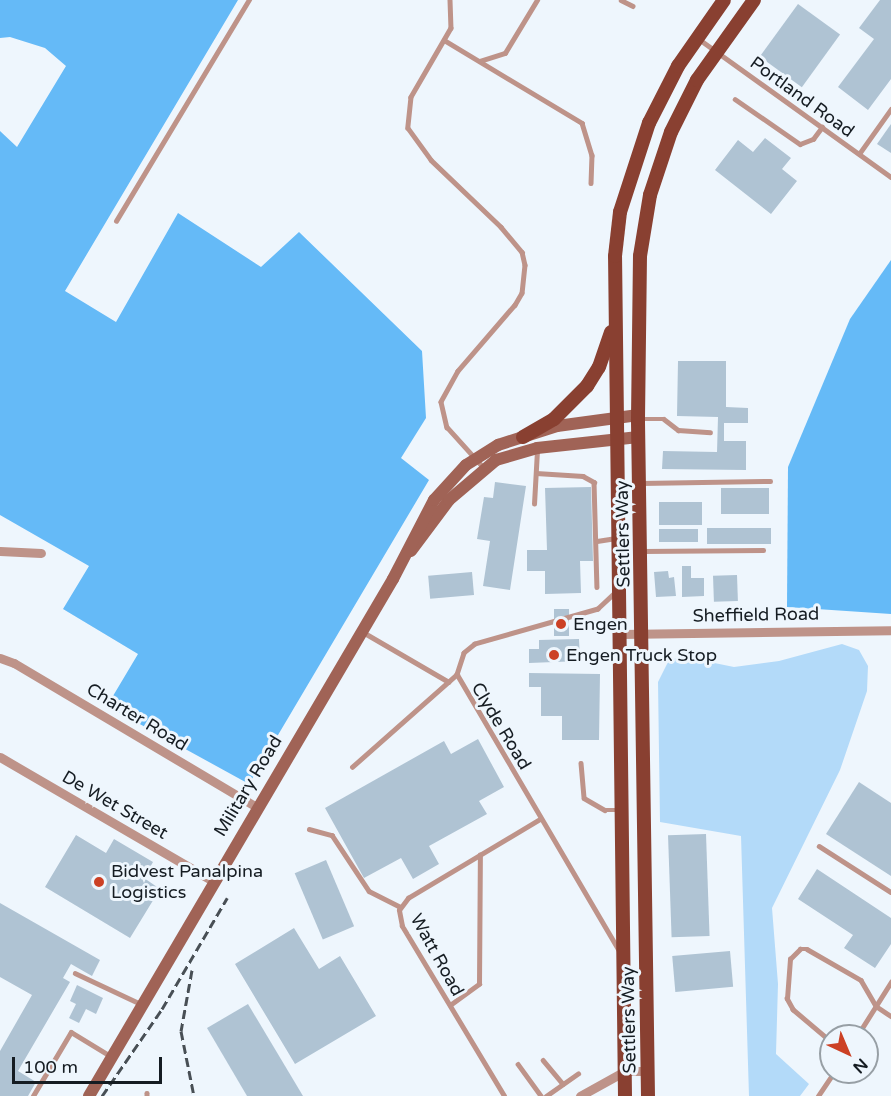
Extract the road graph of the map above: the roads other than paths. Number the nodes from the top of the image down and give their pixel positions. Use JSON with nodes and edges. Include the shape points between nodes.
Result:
{"nodes":[{"id":1,"x":249,"y":0,"type":"edge"},
{"id":2,"x":450,"y":0,"type":"edge"},
{"id":3,"x":537,"y":0,"type":"edge"},
{"id":4,"x":621,"y":0,"type":"edge"},
{"id":5,"x":724,"y":0,"type":"edge"},
{"id":6,"x":754,"y":0,"type":"edge"},
{"id":7,"x":633,"y":6,"type":"dead end"},
{"id":8,"x":697,"y":38,"type":"junction"},
{"id":9,"x":444,"y":40,"type":"junction"},
{"id":10,"x":716,"y":52,"type":"junction"},
{"id":11,"x":480,"y":61,"type":"junction"},
{"id":12,"x":735,"y":99,"type":"dead end"},
{"id":13,"x":891,"y":109,"type":"edge"},
{"id":14,"x":822,"y":127,"type":"junction"},
{"id":15,"x":859,"y":154,"type":"junction"},
{"id":16,"x":891,"y":177,"type":"edge"},
{"id":17,"x":591,"y":183,"type":"dead end"},
{"id":18,"x":116,"y":221,"type":"dead end"},
{"id":19,"x":615,"y":320,"type":"junction"},
{"id":20,"x":616,"y":417,"type":"junction"},
{"id":21,"x":638,"y":417,"type":"junction"},
{"id":22,"x":710,"y":432,"type":"dead end"},
{"id":23,"x":523,"y":437,"type":"junction"},
{"id":24,"x":638,"y":437,"type":"junction"},
{"id":25,"x":617,"y":438,"type":"junction"},
{"id":26,"x":537,"y":448,"type":"junction"},
{"id":27,"x":474,"y":458,"type":"junction"},
{"id":28,"x":484,"y":468,"type":"junction"},
{"id":29,"x":536,"y":473,"type":"junction"},
{"id":30,"x":770,"y":481,"type":"dead end"},
{"id":31,"x":640,"y":483,"type":"junction"},
{"id":32,"x":534,"y":504,"type":"dead end"},
{"id":33,"x":618,"y":538,"type":"junction"},
{"id":34,"x":597,"y":541,"type":"junction"},
{"id":35,"x":763,"y":550,"type":"dead end"},
{"id":36,"x":0,"y":551,"type":"edge"},
{"id":37,"x":641,"y":551,"type":"junction"},
{"id":38,"x":41,"y":553,"type":"dead end"},
{"id":39,"x":404,"y":558,"type":"junction"},
{"id":40,"x":597,"y":586,"type":"dead end"},
{"id":41,"x":619,"y":588,"type":"junction"},
{"id":42,"x":891,"y":630,"type":"edge"},
{"id":43,"x":362,"y":631,"type":"junction"},
{"id":44,"x":621,"y":634,"type":"junction"},
{"id":45,"x":643,"y":634,"type":"junction"},
{"id":46,"x":0,"y":658,"type":"edge"},
{"id":47,"x":457,"y":674,"type":"junction"},
{"id":48,"x":449,"y":682,"type":"junction"},
{"id":49,"x":0,"y":757,"type":"edge"},
{"id":50,"x":580,"y":763,"type":"dead end"},
{"id":51,"x":352,"y":767,"type":"dead end"},
{"id":52,"x":257,"y":807,"type":"junction"},
{"id":53,"x":622,"y":810,"type":"junction"},
{"id":54,"x":540,"y":819,"type":"junction"},
{"id":55,"x":309,"y":829,"type":"dead end"},
{"id":56,"x":819,"y":846,"type":"dead end"},
{"id":57,"x":480,"y":855,"type":"junction"},
{"id":58,"x":213,"y":881,"type":"junction"},
{"id":59,"x":891,"y":892,"type":"edge"},
{"id":60,"x":400,"y":907,"type":"junction"},
{"id":61,"x":623,"y":958,"type":"junction"},
{"id":62,"x":75,"y":973,"type":"dead end"},
{"id":63,"x":891,"y":982,"type":"edge"},
{"id":64,"x":141,"y":1004,"type":"junction"},
{"id":65,"x":450,"y":1005,"type":"junction"},
{"id":66,"x":876,"y":1006,"type":"junction"},
{"id":67,"x":891,"y":1016,"type":"edge"},
{"id":68,"x":864,"y":1024,"type":"edge"},
{"id":69,"x":819,"y":1031,"type":"edge"},
{"id":70,"x":112,"y":1057,"type":"junction"},
{"id":71,"x":543,"y":1060,"type":"dead end"},
{"id":72,"x":518,"y":1064,"type":"dead end"},
{"id":73,"x":625,"y":1071,"type":"junction"},
{"id":74,"x":648,"y":1071,"type":"junction"},
{"id":75,"x":578,"y":1074,"type":"dead end"},
{"id":76,"x":563,"y":1084,"type":"junction"},
{"id":77,"x":33,"y":1096,"type":"edge"},
{"id":78,"x":89,"y":1096,"type":"edge"},
{"id":79,"x":504,"y":1096,"type":"edge"},
{"id":80,"x":541,"y":1096,"type":"edge"},
{"id":81,"x":546,"y":1096,"type":"edge"},
{"id":82,"x":580,"y":1096,"type":"edge"},
{"id":83,"x":625,"y":1096,"type":"edge"},
{"id":84,"x":648,"y":1096,"type":"edge"}],
"edges":[{"from":1,"to":18,"type":"lane"},
{"from":2,"to":9,"type":"lane","via":[[453,17]]},
{"from":3,"to":11,"type":"lane","via":[[505,53]]},
{"from":4,"to":7,"type":"lane"},
{"from":5,"to":8,"type":"main road","name":"Settlers Way"},
{"from":6,"to":10,"type":"main road","name":"Settlers Way"},
{"from":8,"to":10,"type":"lane","name":"Portland Road"},
{"from":8,"to":19,"type":"main road","name":"Settlers Way","via":[[662,95],[636,155],[620,212]]},
{"from":9,"to":11,"type":"lane"},
{"from":9,"to":27,"type":"lane","via":[[411,98],[410,135],[501,226],[522,252],[525,265],[518,299],[459,371],[441,402],[447,427]]},
{"from":10,"to":14,"type":"lane","name":"Portland Road"},
{"from":10,"to":21,"type":"main road","name":"Settlers Way","via":[[671,132],[650,195],[638,298]]},
{"from":11,"to":17,"type":"lane","via":[[582,123],[592,154]]},
{"from":12,"to":14,"type":"lane","via":[[800,144],[813,139]]},
{"from":13,"to":15,"type":"lane"},
{"from":14,"to":15,"type":"lane","name":"Portland Road"},
{"from":15,"to":16,"type":"lane","name":"Portland Road"},
{"from":19,"to":20,"type":"main road","name":"Settlers Way"},
{"from":19,"to":23,"type":"main road","via":[[600,367],[587,386],[554,419]]},
{"from":20,"to":21,"type":"street","name":"Military Road"},
{"from":20,"to":23,"type":"street","name":"Military Road","via":[[557,426]]},
{"from":20,"to":25,"type":"main road","name":"Settlers Way"},
{"from":21,"to":22,"type":"lane","via":[[664,418],[678,430]]},
{"from":21,"to":24,"type":"main road","name":"Settlers Way"},
{"from":23,"to":27,"type":"street","name":"Military Road"},
{"from":24,"to":25,"type":"street","name":"Military Road"},
{"from":24,"to":31,"type":"main road","name":"Settlers Way"},
{"from":25,"to":26,"type":"street","name":"Military Road"},
{"from":25,"to":33,"type":"main road","name":"Settlers Way"},
{"from":26,"to":28,"type":"street","name":"Military Road","via":[[511,453]]},
{"from":26,"to":29,"type":"lane"},
{"from":27,"to":28,"type":"lane"},
{"from":27,"to":39,"type":"street","name":"Military Road","via":[[434,500]]},
{"from":28,"to":39,"type":"street","name":"Military Road","via":[[449,500]]},
{"from":29,"to":32,"type":"lane"},
{"from":29,"to":34,"type":"lane","via":[[583,476],[594,482]]},
{"from":30,"to":31,"type":"lane"},
{"from":31,"to":37,"type":"main road","name":"Settlers Way"},
{"from":33,"to":34,"type":"lane"},
{"from":33,"to":41,"type":"main road","name":"Settlers Way"},
{"from":34,"to":40,"type":"lane"},
{"from":35,"to":37,"type":"lane"},
{"from":36,"to":38,"type":"street"},
{"from":37,"to":45,"type":"main road","name":"Settlers Way"},
{"from":39,"to":43,"type":"street","name":"Military Road"},
{"from":41,"to":44,"type":"main road","name":"Settlers Way"},
{"from":41,"to":47,"type":"lane","name":"Clyde Road","via":[[598,609],[476,644],[464,653]]},
{"from":42,"to":45,"type":"street","name":"Sheffield Road"},
{"from":43,"to":48,"type":"lane"},
{"from":43,"to":52,"type":"street","name":"Military Road"},
{"from":44,"to":45,"type":"street","name":"Sheffield Road"},
{"from":44,"to":53,"type":"main road","name":"Settlers Way"},
{"from":45,"to":74,"type":"main road","name":"Settlers Way"},
{"from":46,"to":52,"type":"street","name":"Charter Road"},
{"from":47,"to":48,"type":"lane"},
{"from":47,"to":54,"type":"lane","name":"Clyde Road"},
{"from":48,"to":51,"type":"lane"},
{"from":49,"to":58,"type":"street","name":"De Wet Street"},
{"from":50,"to":53,"type":"lane","via":[[584,798],[605,810]]},
{"from":52,"to":58,"type":"street","name":"Military Road"},
{"from":53,"to":61,"type":"main road","name":"Settlers Way"},
{"from":54,"to":57,"type":"lane","name":"Watt Road"},
{"from":54,"to":61,"type":"lane","name":"Clyde Road"},
{"from":55,"to":60,"type":"lane","via":[[332,835],[369,891]]},
{"from":56,"to":59,"type":"lane"},
{"from":57,"to":60,"type":"lane","name":"Watt Road","via":[[408,898]]},
{"from":57,"to":65,"type":"lane","via":[[479,984]]},
{"from":58,"to":64,"type":"street","name":"Military Road"},
{"from":60,"to":65,"type":"lane","name":"Watt Road","via":[[402,926]]},
{"from":61,"to":73,"type":"main road","name":"Settlers Way"},
{"from":62,"to":64,"type":"lane"},
{"from":63,"to":66,"type":"lane"},
{"from":64,"to":70,"type":"street","name":"Military Road"},
{"from":65,"to":79,"type":"lane","name":"Watt Road"},
{"from":66,"to":67,"type":"lane"},
{"from":66,"to":68,"type":"lane"},
{"from":66,"to":69,"type":"lane","via":[[861,980],[807,949],[794,952],[790,959],[789,1005]]},
{"from":70,"to":77,"type":"lane","via":[[71,1032]]},
{"from":70,"to":78,"type":"street","name":"Military Road"},
{"from":71,"to":76,"type":"lane"},
{"from":72,"to":80,"type":"lane"},
{"from":73,"to":74,"type":"street"},
{"from":73,"to":82,"type":"street"},
{"from":73,"to":83,"type":"main road","name":"Settlers Way"},
{"from":74,"to":84,"type":"main road","name":"Settlers Way"},
{"from":75,"to":76,"type":"lane"},
{"from":76,"to":81,"type":"lane"}]}
